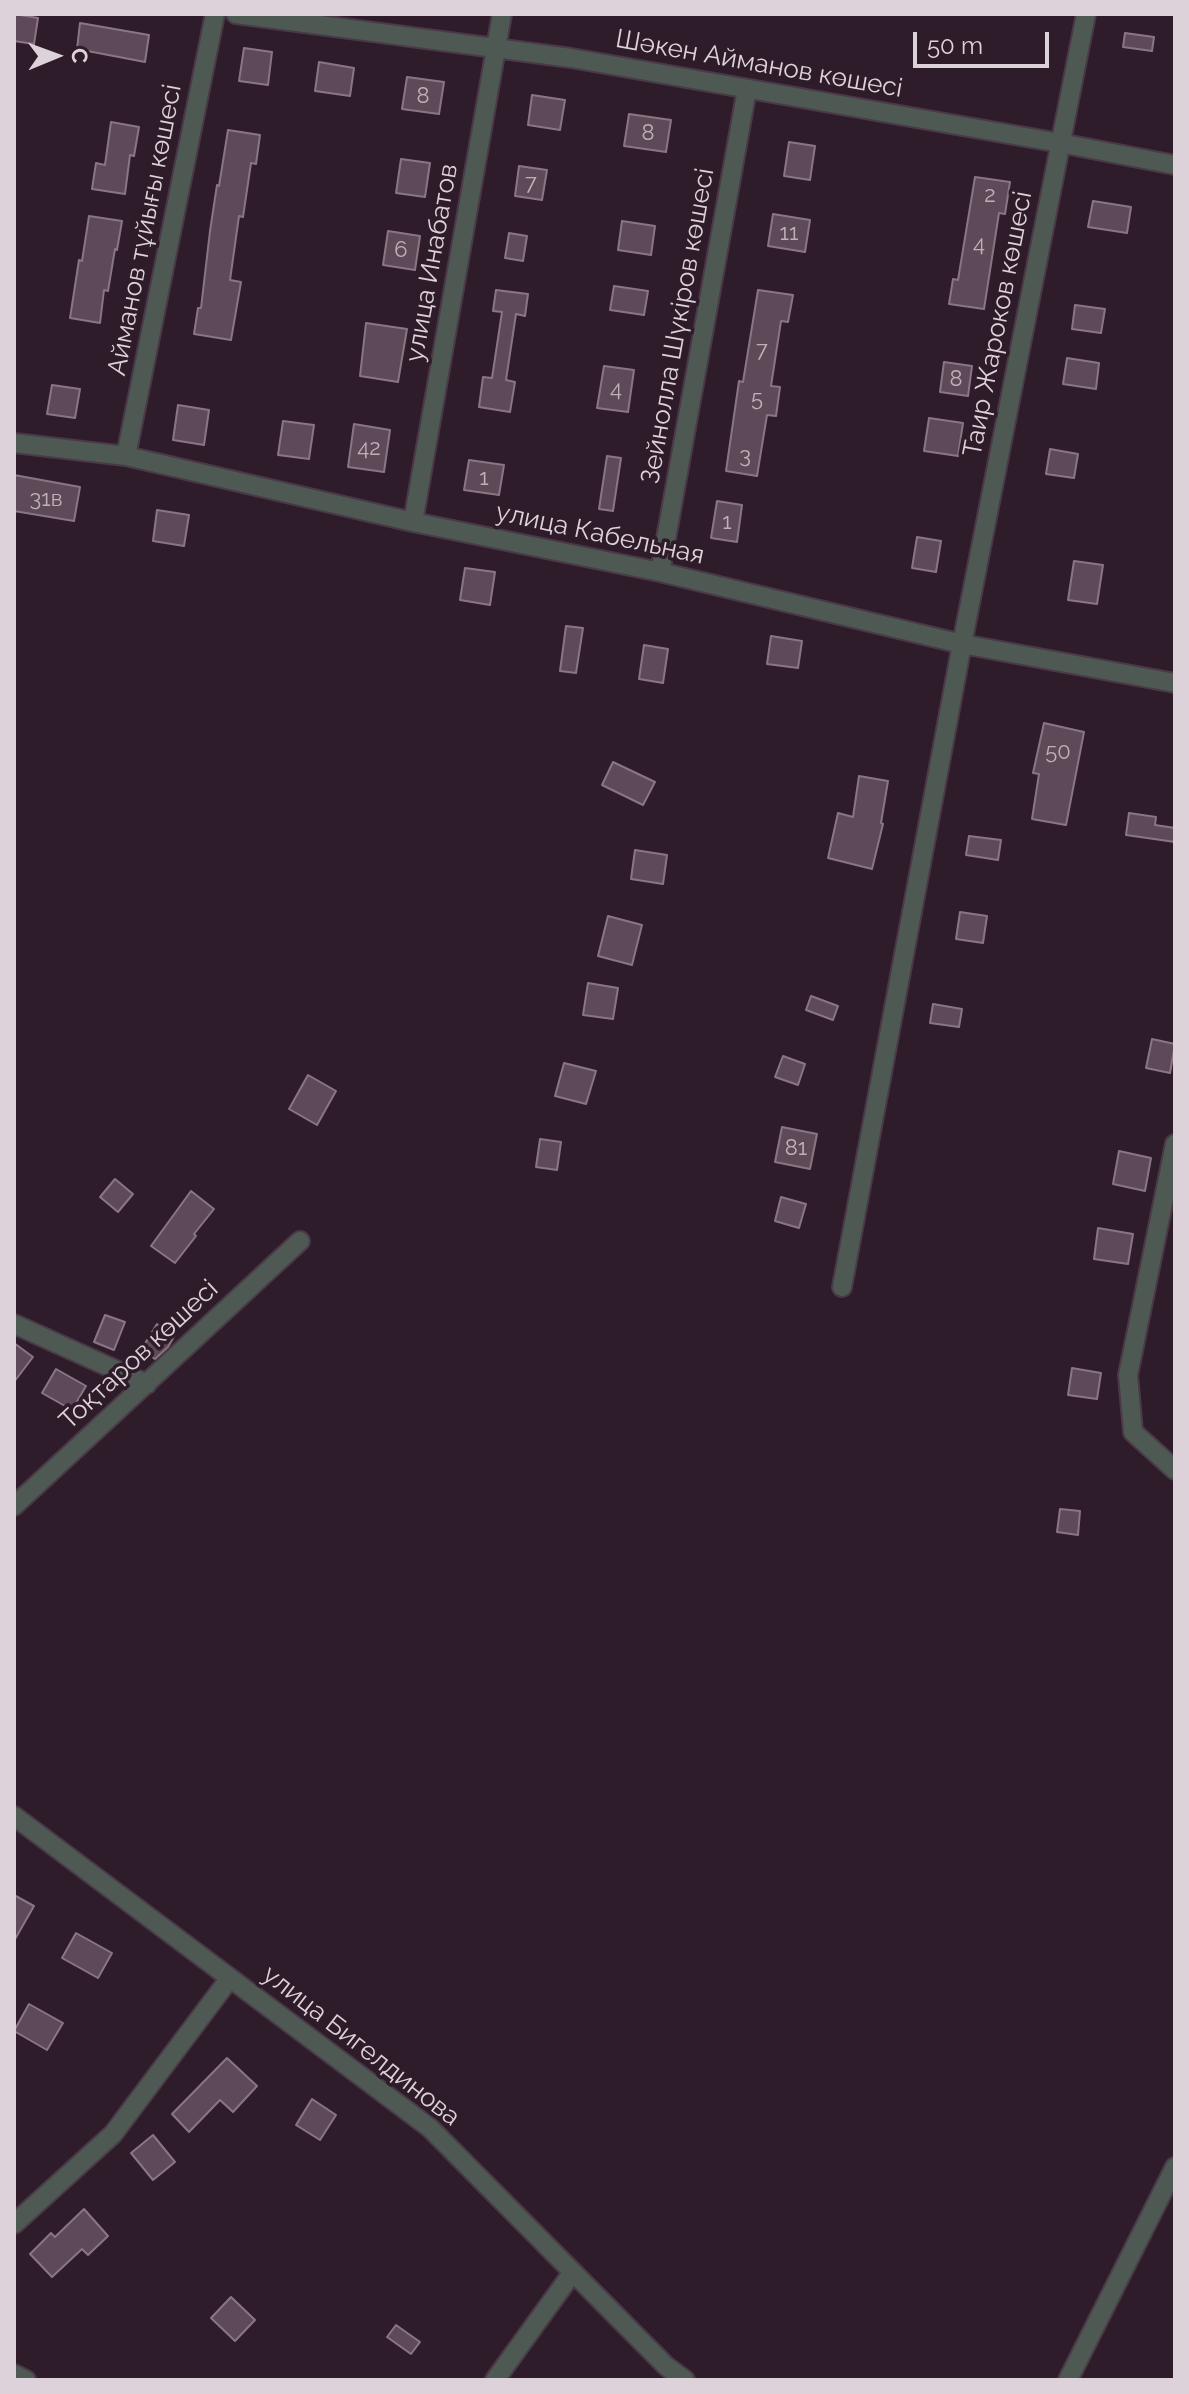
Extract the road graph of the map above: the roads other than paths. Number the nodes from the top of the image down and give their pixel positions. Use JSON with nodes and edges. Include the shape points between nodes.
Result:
{"nodes":[{"id":1,"x":215,"y":14,"type":"edge"},
{"id":2,"x":236,"y":14,"type":"edge"},
{"id":3,"x":502,"y":14,"type":"edge"},
{"id":4,"x":1086,"y":14,"type":"edge"},
{"id":5,"x":497,"y":48,"type":"junction"},
{"id":6,"x":747,"y":89,"type":"junction"},
{"id":7,"x":1060,"y":143,"type":"junction"},
{"id":8,"x":1175,"y":165,"type":"edge"},
{"id":9,"x":14,"y":443,"type":"edge"},
{"id":10,"x":126,"y":456,"type":"junction"},
{"id":11,"x":413,"y":522,"type":"junction"},
{"id":12,"x":660,"y":572,"type":"junction"},
{"id":13,"x":962,"y":644,"type":"junction"},
{"id":14,"x":1175,"y":683,"type":"edge"},
{"id":15,"x":1175,"y":1144,"type":"edge"},
{"id":16,"x":300,"y":1241,"type":"dead end"},
{"id":17,"x":842,"y":1287,"type":"dead end"},
{"id":18,"x":14,"y":1324,"type":"edge"},
{"id":19,"x":147,"y":1384,"type":"junction"},
{"id":20,"x":1175,"y":1470,"type":"edge"},
{"id":21,"x":14,"y":1506,"type":"edge"},
{"id":22,"x":14,"y":1816,"type":"edge"},
{"id":23,"x":230,"y":1978,"type":"junction"},
{"id":24,"x":1175,"y":2167,"type":"edge"},
{"id":25,"x":14,"y":2224,"type":"edge"},
{"id":26,"x":573,"y":2272,"type":"junction"},
{"id":27,"x":14,"y":2374,"type":"edge"},
{"id":28,"x":26,"y":2380,"type":"edge"},
{"id":29,"x":495,"y":2380,"type":"edge"},
{"id":30,"x":685,"y":2380,"type":"edge"},
{"id":31,"x":1068,"y":2380,"type":"edge"}],
"edges":[{"from":1,"to":10,"type":"street","name":"Айманов тұйығы көшесі"},
{"from":2,"to":5,"type":"street","name":"Шәкен Айманов көшесі"},
{"from":3,"to":5,"type":"street","name":"улица Инабатов"},
{"from":4,"to":7,"type":"street","name":"Таир Жароков көшесі"},
{"from":5,"to":6,"type":"street","name":"Шәкен Айманов көшесі"},
{"from":5,"to":11,"type":"street","name":"улица Инабатов"},
{"from":6,"to":7,"type":"street","name":"Шәкен Айманов көшесі"},
{"from":6,"to":12,"type":"street","name":"Зейнолла Шүкіров көшесі"},
{"from":7,"to":8,"type":"street","name":"Шәкен Айманов көшесі"},
{"from":7,"to":13,"type":"street","name":"Таир Жароков көшесі"},
{"from":9,"to":10,"type":"street","name":"улица Кабельная"},
{"from":10,"to":11,"type":"street","name":"улица Кабельная"},
{"from":11,"to":12,"type":"street","name":"улица Кабельная"},
{"from":12,"to":13,"type":"street","name":"улица Кабельная"},
{"from":13,"to":14,"type":"street","name":"улица Кабельная"},
{"from":13,"to":17,"type":"street","name":"Таир Жароков көшесі"},
{"from":15,"to":20,"type":"street","via":[[1128,1375],[1133,1432]]},
{"from":16,"to":19,"type":"street","name":"Тоқтаров көшесі"},
{"from":18,"to":19,"type":"street"},
{"from":19,"to":21,"type":"street","name":"Тоқтаров көшесі"},
{"from":22,"to":23,"type":"street","name":"улица Бигелдинова"},
{"from":23,"to":25,"type":"street","via":[[113,2134]]},
{"from":23,"to":26,"type":"street","name":"улица Бигелдинова","via":[[430,2128]]},
{"from":24,"to":31,"type":"street"},
{"from":26,"to":29,"type":"street"},
{"from":26,"to":30,"type":"street","name":"улица Бигелдинова"},
{"from":27,"to":28,"type":"street"}]}
